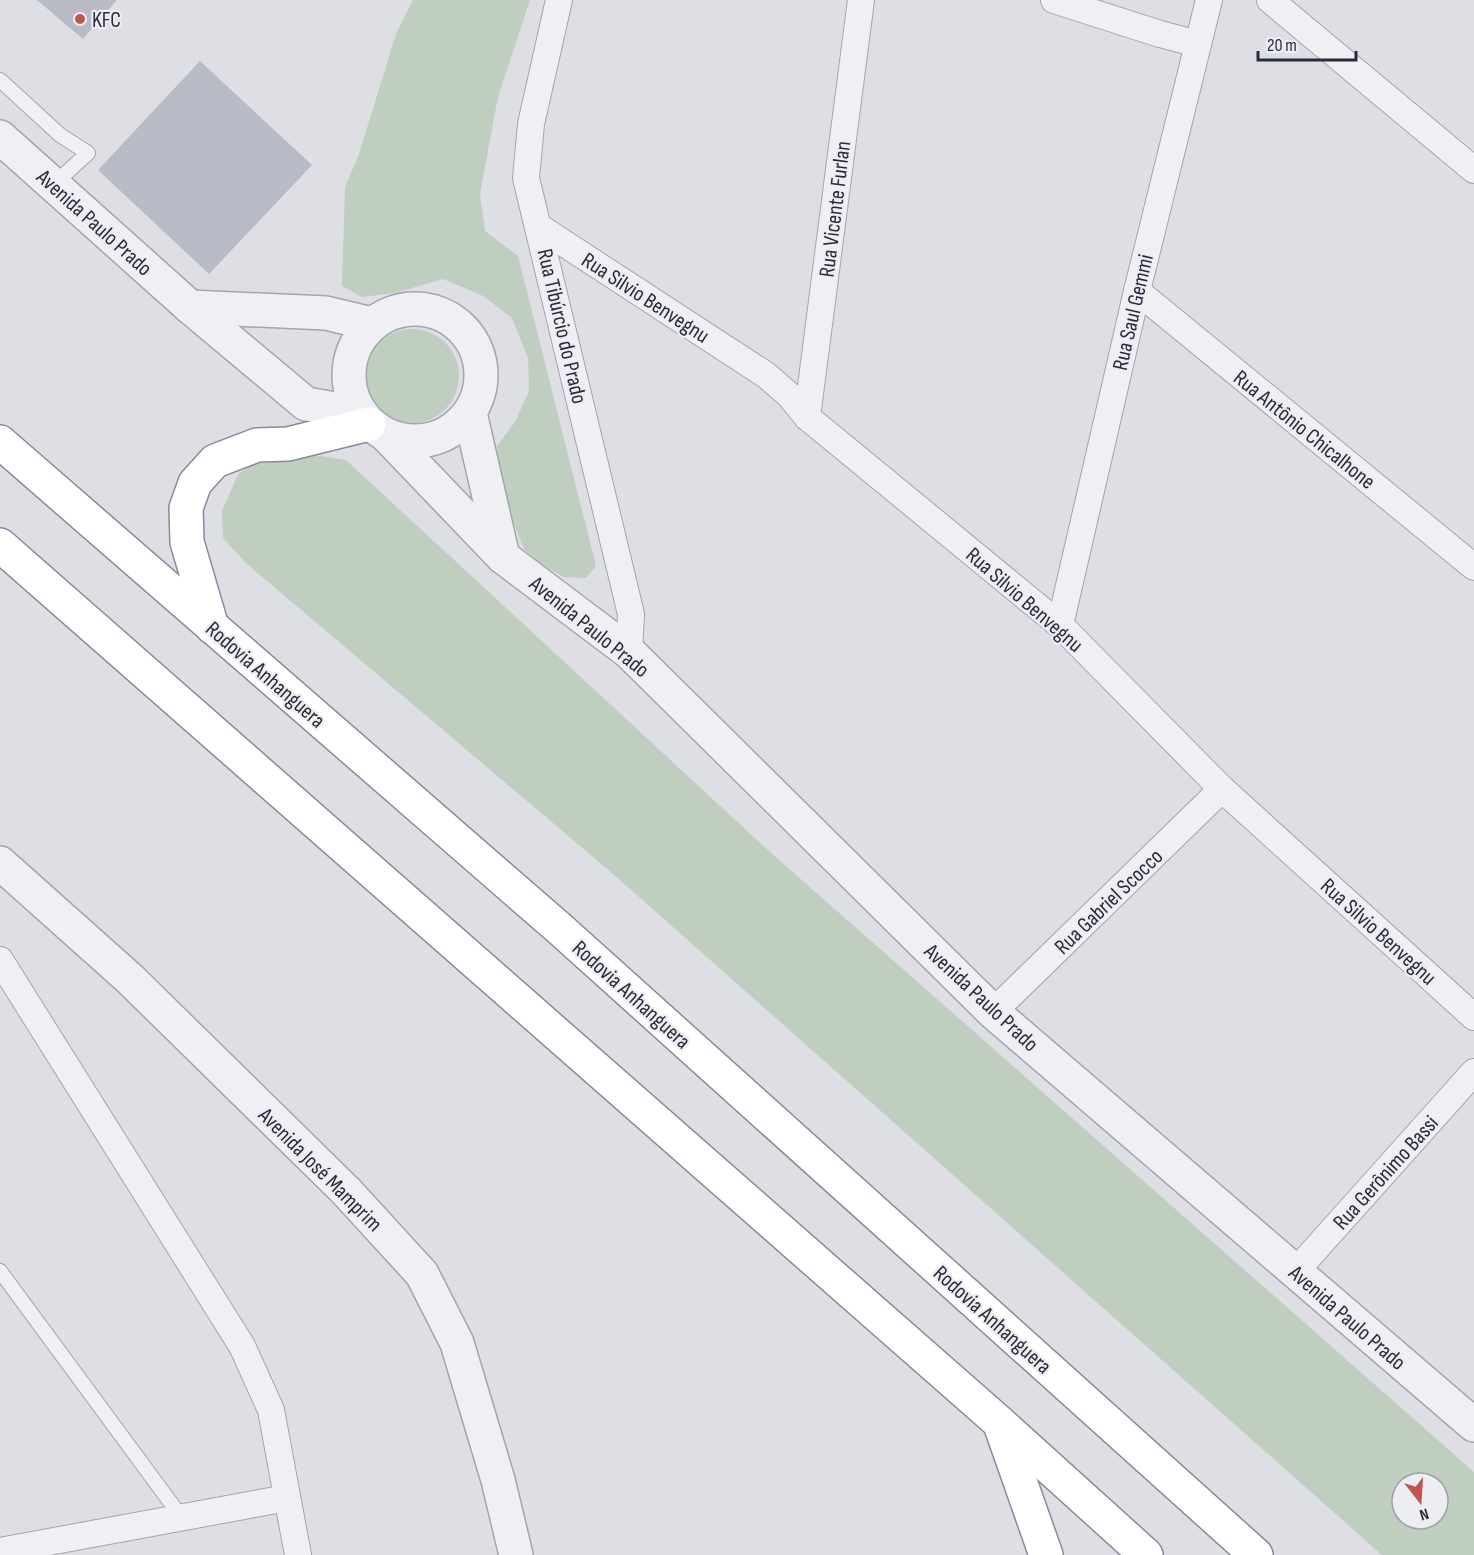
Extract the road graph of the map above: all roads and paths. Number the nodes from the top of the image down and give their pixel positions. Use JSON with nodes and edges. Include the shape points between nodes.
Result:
{"nodes":[{"id":1,"x":559,"y":0,"type":"edge"},
{"id":2,"x":861,"y":0,"type":"edge"},
{"id":3,"x":1054,"y":0,"type":"edge"},
{"id":4,"x":1209,"y":0,"type":"edge"},
{"id":5,"x":1270,"y":0,"type":"edge"},
{"id":6,"x":1198,"y":44,"type":"junction"},
{"id":7,"x":0,"y":80,"type":"edge"},
{"id":8,"x":0,"y":137,"type":"edge"},
{"id":9,"x":1474,"y":170,"type":"edge"},
{"id":10,"x":53,"y":185,"type":"junction"},
{"id":11,"x":539,"y":227,"type":"junction"},
{"id":12,"x":1137,"y":291,"type":"junction"},
{"id":13,"x":190,"y":307,"type":"junction"},
{"id":14,"x":372,"y":324,"type":"junction"},
{"id":15,"x":470,"y":413,"type":"junction"},
{"id":16,"x":807,"y":417,"type":"junction"},
{"id":17,"x":372,"y":424,"type":"junction"},
{"id":18,"x":0,"y":442,"type":"edge"},
{"id":19,"x":0,"y":545,"type":"edge"},
{"id":20,"x":503,"y":557,"type":"junction"},
{"id":21,"x":1474,"y":567,"type":"edge"},
{"id":22,"x":1060,"y":625,"type":"junction"},
{"id":23,"x":212,"y":627,"type":"junction"},
{"id":24,"x":629,"y":652,"type":"junction"},
{"id":25,"x":1222,"y":789,"type":"junction"},
{"id":26,"x":0,"y":863,"type":"edge"},
{"id":27,"x":0,"y":960,"type":"edge"},
{"id":28,"x":993,"y":1012,"type":"junction"},
{"id":29,"x":1474,"y":1017,"type":"edge"},
{"id":30,"x":1474,"y":1072,"type":"edge"},
{"id":31,"x":0,"y":1271,"type":"edge"},
{"id":32,"x":1295,"y":1272,"type":"junction"},
{"id":33,"x":1000,"y":1423,"type":"junction"},
{"id":34,"x":1474,"y":1425,"type":"edge"},
{"id":35,"x":287,"y":1498,"type":"junction"},
{"id":36,"x":182,"y":1518,"type":"junction"},
{"id":37,"x":0,"y":1551,"type":"edge"},
{"id":38,"x":298,"y":1555,"type":"edge"},
{"id":39,"x":516,"y":1555,"type":"edge"},
{"id":40,"x":1046,"y":1555,"type":"edge"},
{"id":41,"x":1146,"y":1555,"type":"edge"},
{"id":42,"x":1256,"y":1555,"type":"edge"}],
"edges":[{"from":1,"to":11,"type":"street","name":"Rua Tibúrcio do Prado","via":[[531,124],[526,178]]},
{"from":2,"to":16,"type":"street","name":"Rua Vicente Furlan"},
{"from":3,"to":6,"type":"street"},
{"from":4,"to":6,"type":"street","name":"Rua Saul Gemmi"},
{"from":5,"to":9,"type":"street"},
{"from":6,"to":12,"type":"street","name":"Rua Saul Gemmi"},
{"from":7,"to":10,"type":"lane","via":[[60,135],[88,153]]},
{"from":8,"to":10,"type":"street","name":"Avenida Paulo Prado"},
{"from":10,"to":13,"type":"street","name":"Avenida Paulo Prado"},
{"from":11,"to":16,"type":"street","name":"Rua Silvio Benvegnu","via":[[766,375]]},
{"from":11,"to":24,"type":"street","name":"Rua Tibúrcio do Prado","via":[[631,614]]},
{"from":12,"to":21,"type":"street","name":"Rua Antônio Chicalhone"},
{"from":12,"to":22,"type":"street","name":"Rua Saul Gemmi"},
{"from":13,"to":14,"type":"street","via":[[326,313]]},
{"from":13,"to":17,"type":"street","name":"Avenida Paulo Prado","via":[[306,404]]},
{"from":14,"to":15,"type":"street","via":[[387,314],[425,309],[460,325],[480,358],[479,396]]},
{"from":14,"to":17,"type":"street","via":[[356,343],[349,366],[350,391]]},
{"from":15,"to":17,"type":"street","via":[[454,429],[433,439],[410,442]]},
{"from":15,"to":20,"type":"street"},
{"from":16,"to":22,"type":"street","name":"Rua Silvio Benvegnu"},
{"from":17,"to":20,"type":"street","name":"Avenida Paulo Prado"},
{"from":17,"to":23,"type":"highway","via":[[288,444],[257,444],[215,461],[195,483],[186,508],[187,542]]},
{"from":18,"to":23,"type":"highway","name":"Rodovia Anhanguera"},
{"from":19,"to":33,"type":"highway"},
{"from":20,"to":24,"type":"street","name":"Avenida Paulo Prado"},
{"from":22,"to":25,"type":"street","name":"Rua Silvio Benvegnu"},
{"from":23,"to":42,"type":"highway","name":"Rodovia Anhanguera","via":[[569,937]]},
{"from":24,"to":28,"type":"street","name":"Avenida Paulo Prado"},
{"from":25,"to":28,"type":"street","name":"Rua Gabriel Scocco"},
{"from":25,"to":29,"type":"street","name":"Rua Silvio Benvegnu"},
{"from":26,"to":39,"type":"street","name":"Avenida José Mamprim","via":[[147,996],[346,1191],[422,1274],[458,1344]]},
{"from":27,"to":35,"type":"street","via":[[242,1346],[271,1410]]},
{"from":28,"to":32,"type":"street","name":"Avenida Paulo Prado"},
{"from":30,"to":32,"type":"street","name":"Rua Gerônimo Bassi"},
{"from":31,"to":36,"type":"lane"},
{"from":32,"to":34,"type":"street","name":"Avenida Paulo Prado"},
{"from":33,"to":40,"type":"highway"},
{"from":33,"to":41,"type":"highway"},
{"from":35,"to":36,"type":"street"},
{"from":35,"to":38,"type":"street"},
{"from":36,"to":37,"type":"street"}]}
